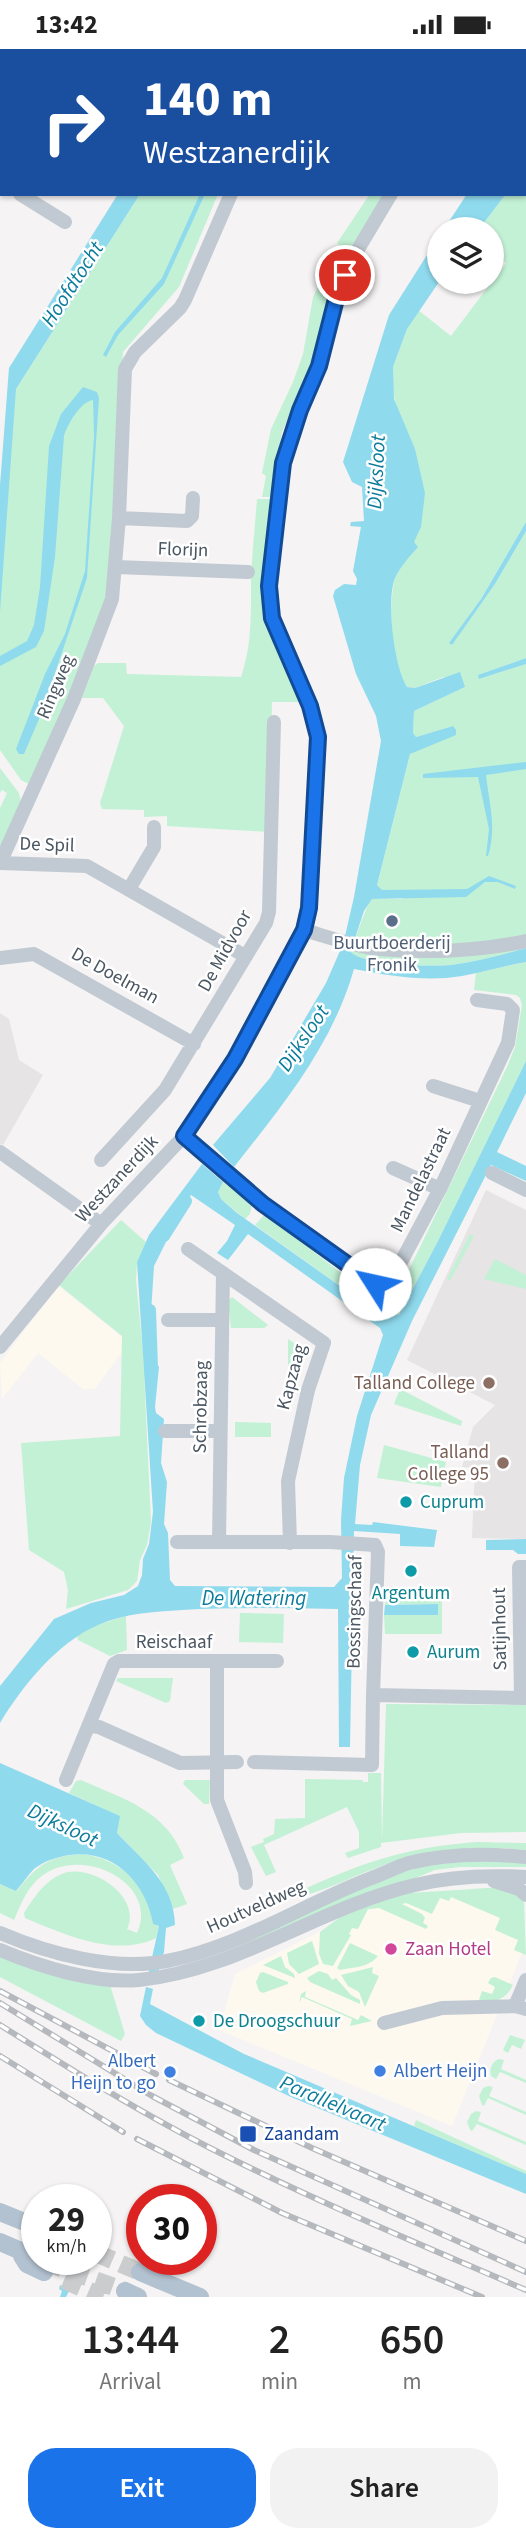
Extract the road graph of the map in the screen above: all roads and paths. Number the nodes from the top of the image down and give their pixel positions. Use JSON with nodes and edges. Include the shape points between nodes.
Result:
{"nodes":[{"id":1,"x":23,"y":196,"type":"edge"},
{"id":2,"x":230,"y":196,"type":"edge"},
{"id":3,"x":390,"y":196,"type":"edge"},
{"id":4,"x":65,"y":222,"type":"dead end"},
{"id":5,"x":193,"y":498,"type":"dead end"},
{"id":6,"x":119,"y":518,"type":"junction"},
{"id":7,"x":116,"y":566,"type":"junction"},
{"id":8,"x":248,"y":572,"type":"dead end"},
{"id":9,"x":274,"y":722,"type":"dead end"},
{"id":10,"x":155,"y":827,"type":"dead end"},
{"id":11,"x":0,"y":863,"type":"edge"},
{"id":12,"x":128,"y":889,"type":"junction"},
{"id":13,"x":304,"y":930,"type":"junction"},
{"id":14,"x":526,"y":941,"type":"edge"},
{"id":15,"x":245,"y":956,"type":"junction"},
{"id":16,"x":7,"y":958,"type":"edge"},
{"id":17,"x":477,"y":1000,"type":"dead end"},
{"id":18,"x":194,"y":1044,"type":"junction"},
{"id":19,"x":433,"y":1086,"type":"dead end"},
{"id":20,"x":480,"y":1101,"type":"junction"},
{"id":21,"x":184,"y":1136,"type":"junction"},
{"id":22,"x":0,"y":1152,"type":"edge"},
{"id":23,"x":102,"y":1160,"type":"dead end"},
{"id":24,"x":393,"y":1168,"type":"dead end"},
{"id":25,"x":492,"y":1173,"type":"dead end"},
{"id":26,"x":440,"y":1189,"type":"junction"},
{"id":27,"x":526,"y":1189,"type":"edge"},
{"id":28,"x":100,"y":1224,"type":"junction"},
{"id":29,"x":188,"y":1249,"type":"dead end"},
{"id":30,"x":223,"y":1273,"type":"junction"},
{"id":31,"x":222,"y":1320,"type":"junction"},
{"id":32,"x":169,"y":1321,"type":"dead end"},
{"id":33,"x":0,"y":1347,"type":"edge"},
{"id":34,"x":165,"y":1431,"type":"dead end"},
{"id":35,"x":219,"y":1431,"type":"junction"},
{"id":36,"x":219,"y":1541,"type":"junction"},
{"id":37,"x":177,"y":1542,"type":"dead end"},
{"id":38,"x":290,"y":1542,"type":"junction"},
{"id":39,"x":526,"y":1567,"type":"edge"},
{"id":40,"x":277,"y":1661,"type":"dead end"},
{"id":41,"x":217,"y":1662,"type":"junction"},
{"id":42,"x":373,"y":1695,"type":"junction"},
{"id":43,"x":523,"y":1698,"type":"edge"},
{"id":44,"x":90,"y":1726,"type":"junction"},
{"id":45,"x":218,"y":1762,"type":"junction"},
{"id":46,"x":237,"y":1762,"type":"dead end"},
{"id":47,"x":254,"y":1762,"type":"dead end"},
{"id":48,"x":65,"y":1780,"type":"dead end"},
{"id":49,"x":526,"y":1857,"type":"edge"},
{"id":50,"x":472,"y":1877,"type":"junction"},
{"id":51,"x":526,"y":1877,"type":"edge"},
{"id":52,"x":246,"y":1883,"type":"dead end"},
{"id":53,"x":526,"y":1895,"type":"edge"},
{"id":54,"x":0,"y":1933,"type":"edge"},
{"id":55,"x":0,"y":1950,"type":"edge"},
{"id":56,"x":526,"y":1980,"type":"edge"},
{"id":57,"x":521,"y":2007,"type":"edge"},
{"id":58,"x":384,"y":2023,"type":"dead end"},
{"id":59,"x":0,"y":2211,"type":"edge"},
{"id":60,"x":21,"y":2220,"type":"edge"},
{"id":61,"x":0,"y":2242,"type":"edge"},
{"id":62,"x":21,"y":2251,"type":"edge"},
{"id":63,"x":149,"y":2275,"type":"tunnel mouth"},
{"id":64,"x":200,"y":2297,"type":"edge"}],
"edges":[{"from":1,"to":4,"type":"street"},
{"from":2,"to":6,"type":"street","name":"Ringweg","via":[[186,300],[135,352],[125,369]]},
{"from":3,"to":13,"type":"street","name":"Westzanerdijk","via":[[354,255],[337,295],[322,357],[282,469],[270,604],[318,737]]},
{"from":5,"to":6,"type":"street","via":[[192,516],[187,521]]},
{"from":6,"to":7,"type":"street","name":"Ringweg"},
{"from":7,"to":8,"type":"street","name":"Florijn"},
{"from":7,"to":11,"type":"street","name":"Ringweg","via":[[112,599],[82,677]]},
{"from":9,"to":15,"type":"street","name":"De Midvoor","via":[[269,912]]},
{"from":10,"to":12,"type":"street","via":[[154,847]]},
{"from":11,"to":12,"type":"street","name":"De Spil","via":[[87,866]]},
{"from":12,"to":15,"type":"street","name":"De Spil"},
{"from":13,"to":14,"type":"street","via":[[377,949],[446,950]]},
{"from":13,"to":21,"type":"street","name":"Westzanerdijk","via":[[235,1059]]},
{"from":15,"to":18,"type":"street","name":"De Midvoor"},
{"from":16,"to":18,"type":"street","name":"De Doelman","via":[[34,954]]},
{"from":17,"to":20,"type":"street","name":"Mandelastraat","via":[[507,1004],[513,1010],[508,1043]]},
{"from":18,"to":23,"type":"street","name":"De Midvoor","via":[[165,1090]]},
{"from":19,"to":20,"type":"street"},
{"from":20,"to":26,"type":"street","name":"Mandelastraat"},
{"from":21,"to":26,"type":"street","name":"Mandelastraat","via":[[263,1204],[375,1284],[385,1285],[393,1277]]},
{"from":21,"to":28,"type":"street","name":"Westzanerdijk"},
{"from":22,"to":28,"type":"street"},
{"from":24,"to":26,"type":"street"},
{"from":25,"to":27,"type":"street"},
{"from":28,"to":33,"type":"street","name":"Westzanerdijk"},
{"from":29,"to":30,"type":"street","name":"Kapzaag"},
{"from":30,"to":31,"type":"street","name":"Schrobzaag"},
{"from":30,"to":38,"type":"street","name":"Kapzaag","via":[[324,1343],[308,1390],[288,1481]]},
{"from":31,"to":32,"type":"street"},
{"from":31,"to":35,"type":"street","name":"Schrobzaag"},
{"from":34,"to":35,"type":"street"},
{"from":35,"to":36,"type":"street","name":"Schrobzaag"},
{"from":36,"to":37,"type":"street"},
{"from":36,"to":38,"type":"street"},
{"from":38,"to":42,"type":"street","name":"Bossingschaaf","via":[[375,1545]]},
{"from":39,"to":43,"type":"street","name":"Satijnhout","via":[[519,1567]]},
{"from":40,"to":41,"type":"street","name":"Reischaaf"},
{"from":41,"to":44,"type":"street","name":"Reischaaf","via":[[119,1661]]},
{"from":41,"to":45,"type":"street"},
{"from":42,"to":43,"type":"street","name":"Bossingschaaf"},
{"from":42,"to":47,"type":"street","name":"Bossingschaaf","via":[[372,1765]]},
{"from":44,"to":45,"type":"street","via":[[180,1763]]},
{"from":44,"to":48,"type":"street","name":"Reischaaf"},
{"from":45,"to":46,"type":"street"},
{"from":45,"to":52,"type":"street","via":[[217,1800]]},
{"from":49,"to":54,"type":"street","name":"Houtveldweg","via":[[486,1853],[408,1864],[218,1947],[166,1961],[71,1958]]},
{"from":50,"to":51,"type":"street","name":"Houtveldweg"},
{"from":50,"to":53,"type":"street","via":[[511,1886]]},
{"from":50,"to":55,"type":"street","name":"Houtveldweg","via":[[415,1885],[338,1911],[205,1968],[162,1977],[138,1980],[77,1974],[39,1966]]},
{"from":56,"to":57,"type":"street"},
{"from":57,"to":58,"type":"street","via":[[442,2008]]},
{"from":59,"to":60,"type":"main road"},
{"from":61,"to":62,"type":"main road"},
{"from":63,"to":64,"type":"main road"}]}
